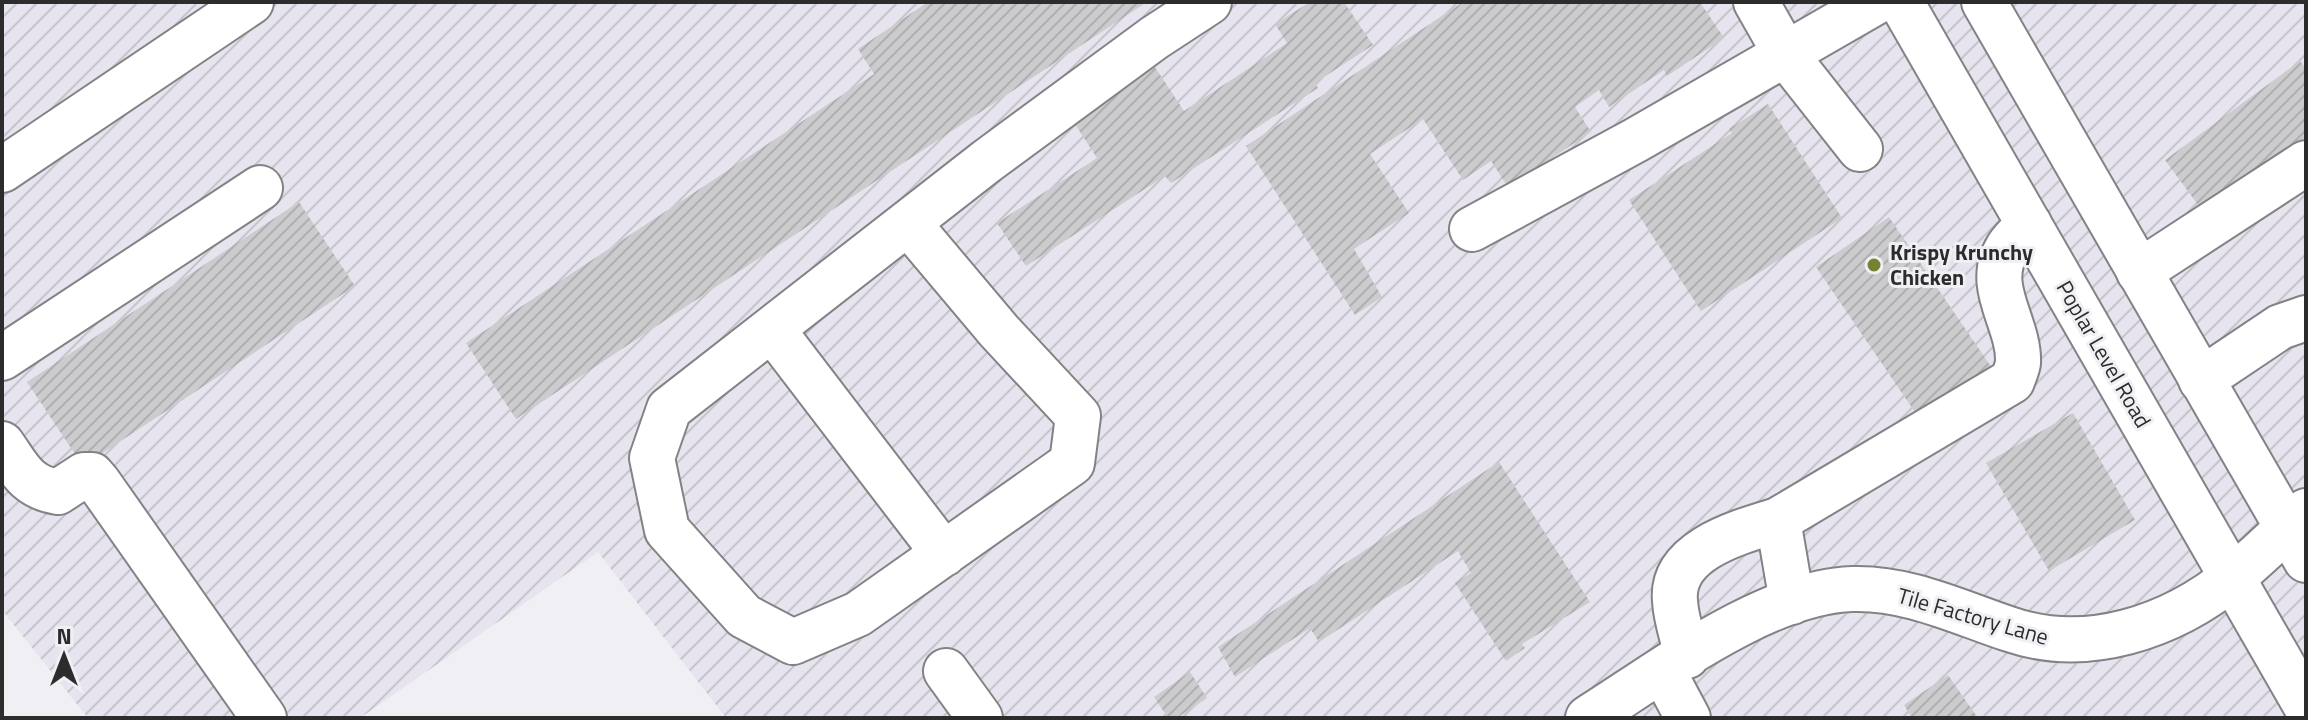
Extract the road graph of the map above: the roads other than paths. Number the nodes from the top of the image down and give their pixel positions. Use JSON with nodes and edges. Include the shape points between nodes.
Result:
{"nodes":[{"id":1,"x":251,"y":2,"type":"edge"},
{"id":2,"x":1209,"y":2,"type":"edge"},
{"id":3,"x":1756,"y":2,"type":"edge"},
{"id":4,"x":1876,"y":2,"type":"edge"},
{"id":5,"x":1901,"y":2,"type":"edge"},
{"id":6,"x":1984,"y":2,"type":"edge"},
{"id":7,"x":1786,"y":55,"type":"junction"},
{"id":8,"x":1860,"y":149,"type":"dead end"},
{"id":9,"x":2306,"y":163,"type":"edge"},
{"id":10,"x":2,"y":170,"type":"edge"},
{"id":11,"x":260,"y":188,"type":"dead end"},
{"id":12,"x":908,"y":223,"type":"junction"},
{"id":13,"x":2029,"y":224,"type":"junction"},
{"id":14,"x":1472,"y":229,"type":"dead end"},
{"id":15,"x":2139,"y":272,"type":"junction"},
{"id":16,"x":2306,"y":318,"type":"edge"},
{"id":17,"x":772,"y":329,"type":"junction"},
{"id":18,"x":2,"y":358,"type":"edge"},
{"id":19,"x":2201,"y":380,"type":"junction"},
{"id":20,"x":2,"y":444,"type":"edge"},
{"id":21,"x":1778,"y":520,"type":"junction"},
{"id":22,"x":2300,"y":533,"type":"edge"},
{"id":23,"x":944,"y":554,"type":"junction"},
{"id":24,"x":2233,"y":578,"type":"junction"},
{"id":25,"x":1792,"y":602,"type":"junction"},
{"id":26,"x":1675,"y":664,"type":"junction"},
{"id":27,"x":946,"y":671,"type":"dead end"},
{"id":28,"x":2306,"y":706,"type":"edge"},
{"id":29,"x":264,"y":718,"type":"edge"},
{"id":30,"x":980,"y":718,"type":"edge"},
{"id":31,"x":1588,"y":718,"type":"edge"},
{"id":32,"x":1688,"y":718,"type":"edge"}],
"edges":[{"from":1,"to":10,"type":"main road"},
{"from":2,"to":12,"type":"main road"},
{"from":3,"to":7,"type":"main road"},
{"from":4,"to":7,"type":"main road"},
{"from":5,"to":13,"type":"main road","name":"Poplar Level Road"},
{"from":6,"to":15,"type":"main road"},
{"from":7,"to":8,"type":"main road"},
{"from":7,"to":14,"type":"main road"},
{"from":9,"to":15,"type":"main road"},
{"from":11,"to":18,"type":"main road"},
{"from":12,"to":17,"type":"main road"},
{"from":12,"to":23,"type":"main road","via":[[1078,416],[1072,463]]},
{"from":13,"to":21,"type":"main road","via":[[2007,247],[1999,273],[2018,364],[2012,381]]},
{"from":13,"to":24,"type":"main road","name":"Poplar Level Road"},
{"from":15,"to":19,"type":"main road"},
{"from":16,"to":19,"type":"main road","via":[[2280,327]]},
{"from":17,"to":23,"type":"main road"},
{"from":17,"to":23,"type":"main road","via":[[669,409],[652,458],[667,530],[744,616],[793,642],[858,614]]},
{"from":19,"to":22,"type":"main road"},
{"from":20,"to":29,"type":"main road","via":[[30,483],[43,490],[58,492],[92,475]]},
{"from":21,"to":25,"type":"main road"},
{"from":21,"to":26,"type":"main road","via":[[1739,532],[1693,557],[1678,575]]},
{"from":22,"to":24,"type":"main road","name":"Tile Factory Lane"},
{"from":24,"to":25,"type":"main road","name":"Tile Factory Lane","via":[[2180,613],[2100,639],[2070,641],[2014,631],[1881,589],[1821,592]]},
{"from":24,"to":28,"type":"main road","name":"Poplar Level Road"},
{"from":25,"to":26,"type":"main road","name":"Tile Factory Lane","via":[[1755,616]]},
{"from":26,"to":31,"type":"main road","name":"Tile Factory Lane"},
{"from":26,"to":32,"type":"main road"},
{"from":27,"to":30,"type":"main road"}]}
